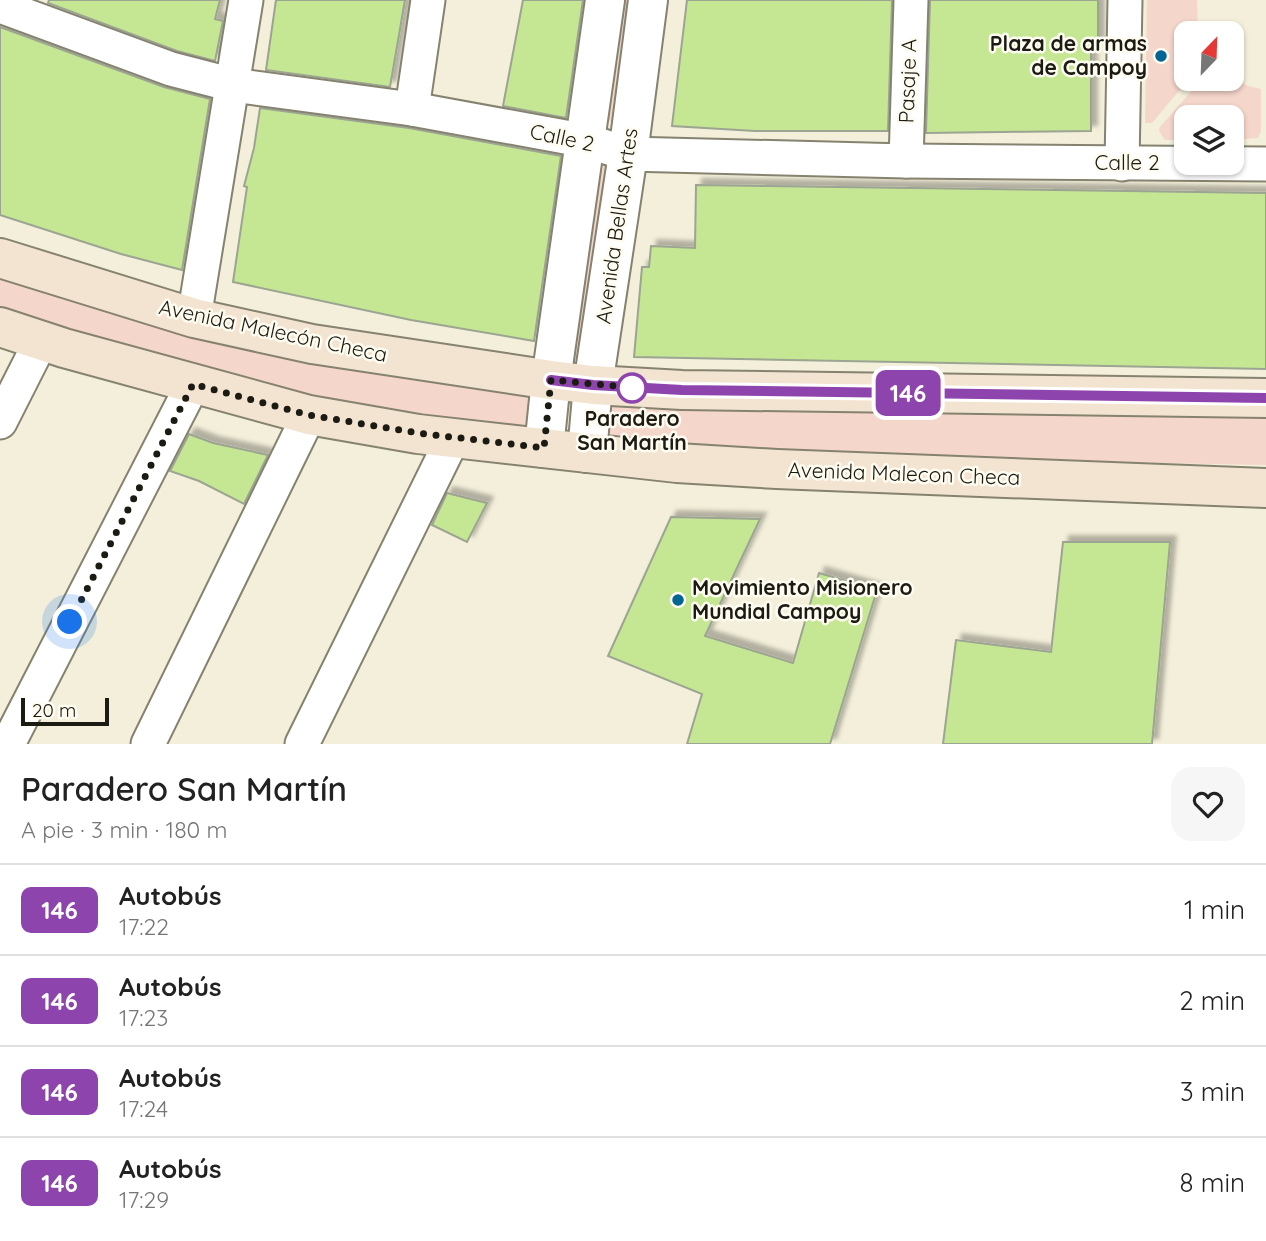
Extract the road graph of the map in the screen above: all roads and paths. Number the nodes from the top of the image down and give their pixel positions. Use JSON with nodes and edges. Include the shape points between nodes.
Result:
{"nodes":[{"id":1,"x":246,"y":0,"type":"edge"},
{"id":2,"x":428,"y":0,"type":"edge"},
{"id":3,"x":605,"y":0,"type":"edge"},
{"id":4,"x":648,"y":0,"type":"edge"},
{"id":5,"x":911,"y":0,"type":"edge"},
{"id":6,"x":1125,"y":0,"type":"edge"},
{"id":7,"x":12,"y":6,"type":"edge"},
{"id":8,"x":233,"y":85,"type":"junction"},
{"id":9,"x":412,"y":109,"type":"junction"},
{"id":10,"x":587,"y":141,"type":"junction"},
{"id":11,"x":628,"y":154,"type":"junction"},
{"id":12,"x":906,"y":162,"type":"junction"},
{"id":13,"x":1266,"y":163,"type":"edge"},
{"id":14,"x":1122,"y":164,"type":"junction"},
{"id":15,"x":0,"y":258,"type":"edge"},
{"id":16,"x":194,"y":318,"type":"junction"},
{"id":17,"x":0,"y":327,"type":"edge"},
{"id":18,"x":41,"y":341,"type":"junction"},
{"id":19,"x":551,"y":380,"type":"junction"},
{"id":20,"x":193,"y":384,"type":"junction"},
{"id":21,"x":593,"y":385,"type":"junction"},
{"id":22,"x":1266,"y":398,"type":"edge"},
{"id":23,"x":309,"y":415,"type":"junction"},
{"id":24,"x":0,"y":422,"type":"edge"},
{"id":25,"x":453,"y":438,"type":"junction"},
{"id":26,"x":544,"y":448,"type":"junction"},
{"id":27,"x":587,"y":453,"type":"junction"},
{"id":28,"x":1266,"y":488,"type":"edge"},
{"id":29,"x":8,"y":744,"type":"edge"},
{"id":30,"x":148,"y":744,"type":"edge"},
{"id":31,"x":302,"y":744,"type":"edge"}],
"edges":[{"from":1,"to":8,"type":"street"},
{"from":2,"to":9,"type":"street"},
{"from":3,"to":10,"type":"street","name":"Avenida Bellas Artes"},
{"from":4,"to":11,"type":"street","name":"Avenida Bellas Artes"},
{"from":5,"to":12,"type":"street","name":"Pasaje A"},
{"from":6,"to":14,"type":"street"},
{"from":7,"to":8,"type":"street","name":"Calle 2","via":[[171,68]]},
{"from":8,"to":9,"type":"street","name":"Calle 2"},
{"from":8,"to":16,"type":"street"},
{"from":9,"to":10,"type":"street","name":"Calle 2"},
{"from":10,"to":11,"type":"street","name":"Calle 2"},
{"from":10,"to":19,"type":"street","name":"Avenida Bellas Artes"},
{"from":11,"to":12,"type":"street","name":"Calle 2"},
{"from":11,"to":21,"type":"street","name":"Avenida Bellas Artes"},
{"from":12,"to":14,"type":"street","name":"Calle 2"},
{"from":13,"to":14,"type":"street","name":"Calle 2"},
{"from":15,"to":16,"type":"main road","name":"Avenida Malecón Checa"},
{"from":16,"to":19,"type":"main road","name":"Avenida Malecón Checa","via":[[312,344]]},
{"from":17,"to":18,"type":"main road"},
{"from":18,"to":20,"type":"main road"},
{"from":18,"to":24,"type":"street"},
{"from":19,"to":21,"type":"main road"},
{"from":19,"to":26,"type":"street","name":"Avenida Bellas Artes"},
{"from":20,"to":23,"type":"main road"},
{"from":20,"to":29,"type":"street"},
{"from":21,"to":22,"type":"main road"},
{"from":21,"to":27,"type":"street","name":"Avenida Bellas Artes"},
{"from":23,"to":25,"type":"main road"},
{"from":23,"to":30,"type":"street"},
{"from":25,"to":26,"type":"main road"},
{"from":25,"to":31,"type":"street"},
{"from":26,"to":27,"type":"main road","name":"Avenida Malecon Checa"},
{"from":27,"to":28,"type":"main road","name":"Avenida Malecon Checa","via":[[776,469]]}]}
